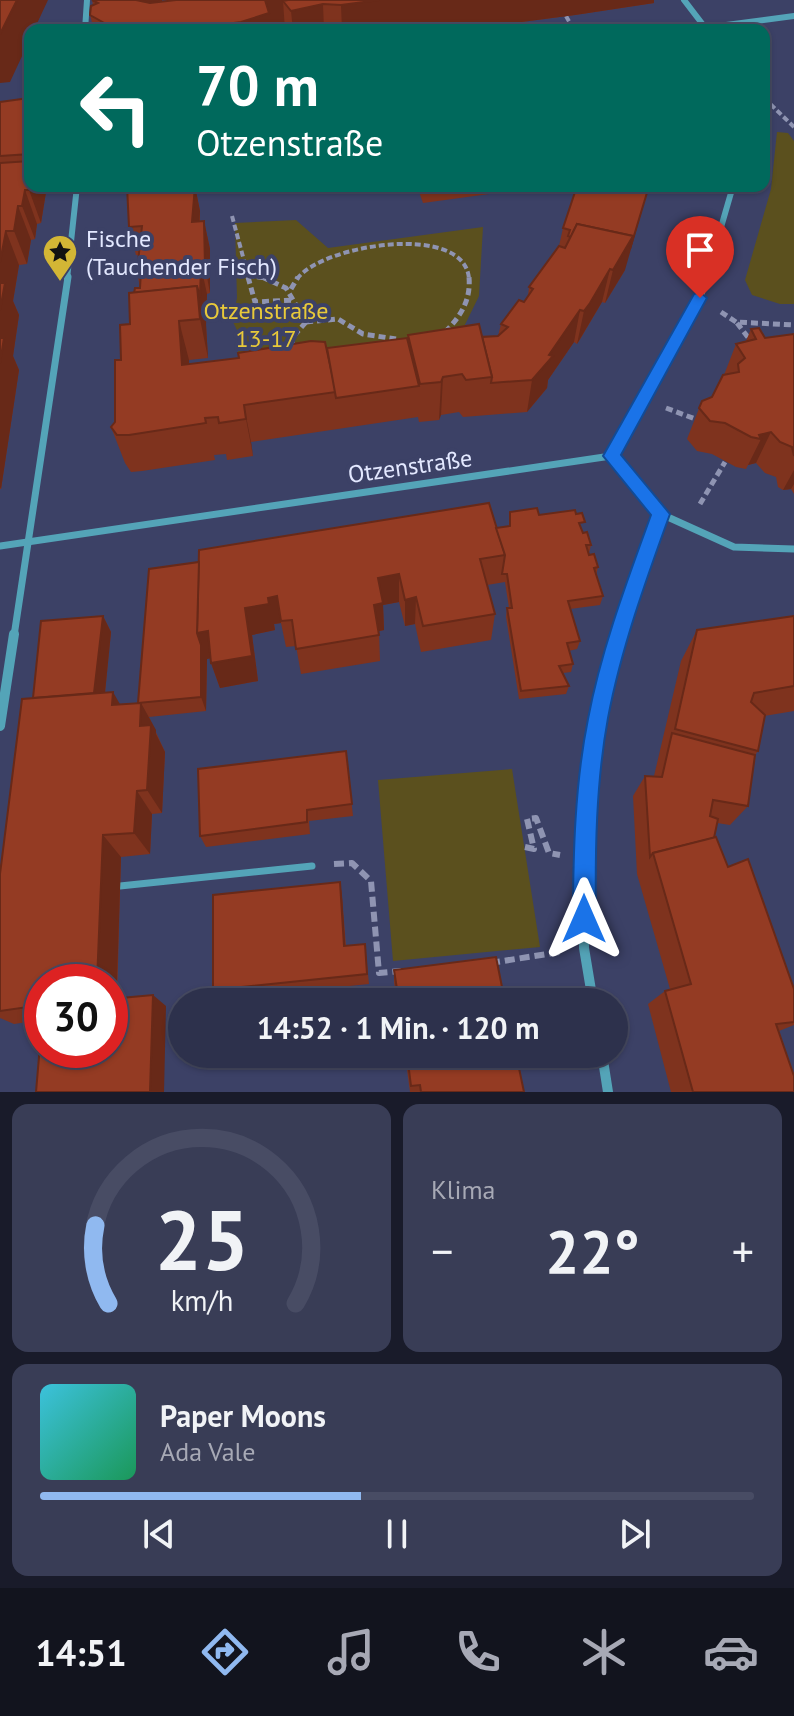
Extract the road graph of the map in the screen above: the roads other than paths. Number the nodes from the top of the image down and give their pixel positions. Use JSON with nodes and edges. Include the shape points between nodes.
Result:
{"nodes":[{"id":1,"x":87,"y":0,"type":"edge"},
{"id":2,"x":684,"y":0,"type":"edge"},
{"id":3,"x":794,"y":16,"type":"edge"},
{"id":4,"x":85,"y":24,"type":"edge"},
{"id":5,"x":702,"y":24,"type":"edge"},
{"id":6,"x":740,"y":24,"type":"edge"},
{"id":7,"x":77,"y":192,"type":"edge"},
{"id":8,"x":731,"y":192,"type":"edge"},
{"id":9,"x":611,"y":456,"type":"junction"},
{"id":10,"x":661,"y":514,"type":"junction"},
{"id":11,"x":26,"y":544,"type":"junction"},
{"id":12,"x":0,"y":546,"type":"edge"},
{"id":13,"x":794,"y":549,"type":"edge"},
{"id":14,"x":0,"y":726,"type":"edge"},
{"id":15,"x":312,"y":866,"type":"road end"},
{"id":16,"x":120,"y":886,"type":"dead end"},
{"id":17,"x":591,"y":988,"type":"edge"},
{"id":18,"x":604,"y":1068,"type":"edge"},
{"id":19,"x":608,"y":1092,"type":"edge"}],
"edges":[{"from":1,"to":4,"type":"street"},
{"from":2,"to":5,"type":"street"},
{"from":3,"to":6,"type":"street"},
{"from":7,"to":11,"type":"street"},
{"from":8,"to":9,"type":"street","via":[[700,298]]},
{"from":9,"to":10,"type":"street"},
{"from":9,"to":11,"type":"street","name":"Otzenstraße"},
{"from":10,"to":13,"type":"street","via":[[734,547]]},
{"from":10,"to":17,"type":"street","via":[[636,581],[598,719],[584,860],[584,948]]},
{"from":11,"to":12,"type":"street","name":"Otzenstraße"},
{"from":11,"to":14,"type":"street"},
{"from":15,"to":16,"type":"lane"},
{"from":18,"to":19,"type":"street"}]}
